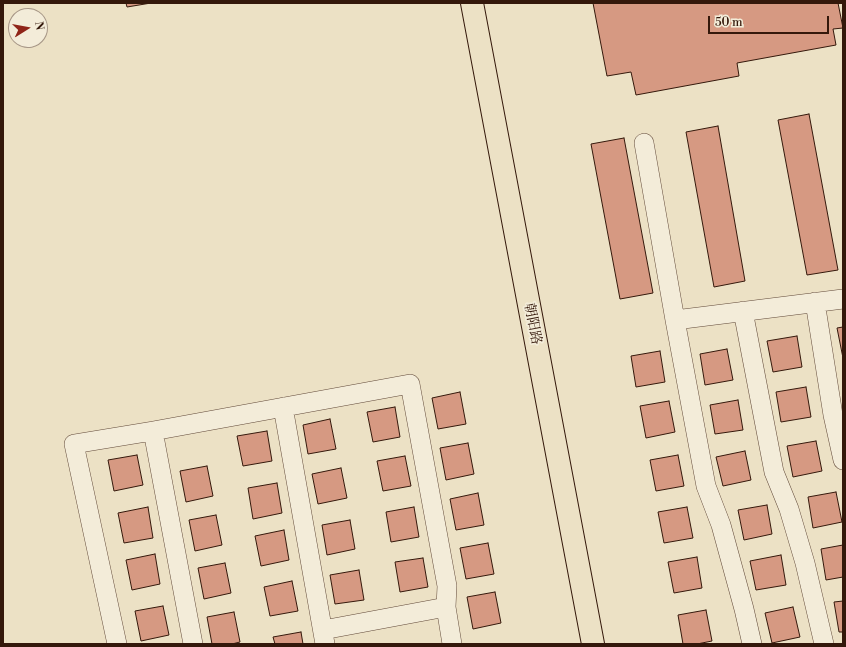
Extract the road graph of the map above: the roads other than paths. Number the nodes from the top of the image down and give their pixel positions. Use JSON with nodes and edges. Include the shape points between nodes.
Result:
{"nodes":[{"id":1,"x":472,"y":3,"type":"edge"},
{"id":2,"x":644,"y":143,"type":"dead end"},
{"id":3,"x":843,"y":299,"type":"edge"},
{"id":4,"x":815,"y":302,"type":"junction"},
{"id":5,"x":743,"y":311,"type":"junction"},
{"id":6,"x":675,"y":320,"type":"junction"},
{"id":7,"x":282,"y":407,"type":"junction"},
{"id":8,"x":153,"y":431,"type":"junction"},
{"id":9,"x":843,"y":460,"type":"edge"},
{"id":10,"x":446,"y":607,"type":"junction"},
{"id":11,"x":324,"y":637,"type":"edge"},
{"id":12,"x":117,"y":644,"type":"edge"},
{"id":13,"x":193,"y":644,"type":"edge"},
{"id":14,"x":452,"y":644,"type":"edge"},
{"id":15,"x":593,"y":644,"type":"edge"},
{"id":16,"x":752,"y":644,"type":"edge"},
{"id":17,"x":824,"y":644,"type":"edge"}],
"edges":[{"from":1,"to":15,"type":"main road","name":"朝阳路"},
{"from":2,"to":6,"type":"lane"},
{"from":3,"to":4,"type":"lane"},
{"from":4,"to":5,"type":"lane"},
{"from":4,"to":9,"type":"lane"},
{"from":5,"to":6,"type":"lane"},
{"from":5,"to":17,"type":"lane","via":[[774,472],[789,509],[805,563]]},
{"from":6,"to":16,"type":"lane","via":[[706,486],[721,525]]},
{"from":7,"to":8,"type":"lane"},
{"from":7,"to":10,"type":"lane","via":[[410,384],[447,586]]},
{"from":7,"to":11,"type":"lane"},
{"from":8,"to":12,"type":"lane","via":[[74,444]]},
{"from":8,"to":13,"type":"lane"},
{"from":10,"to":11,"type":"lane"},
{"from":10,"to":14,"type":"lane"}]}
